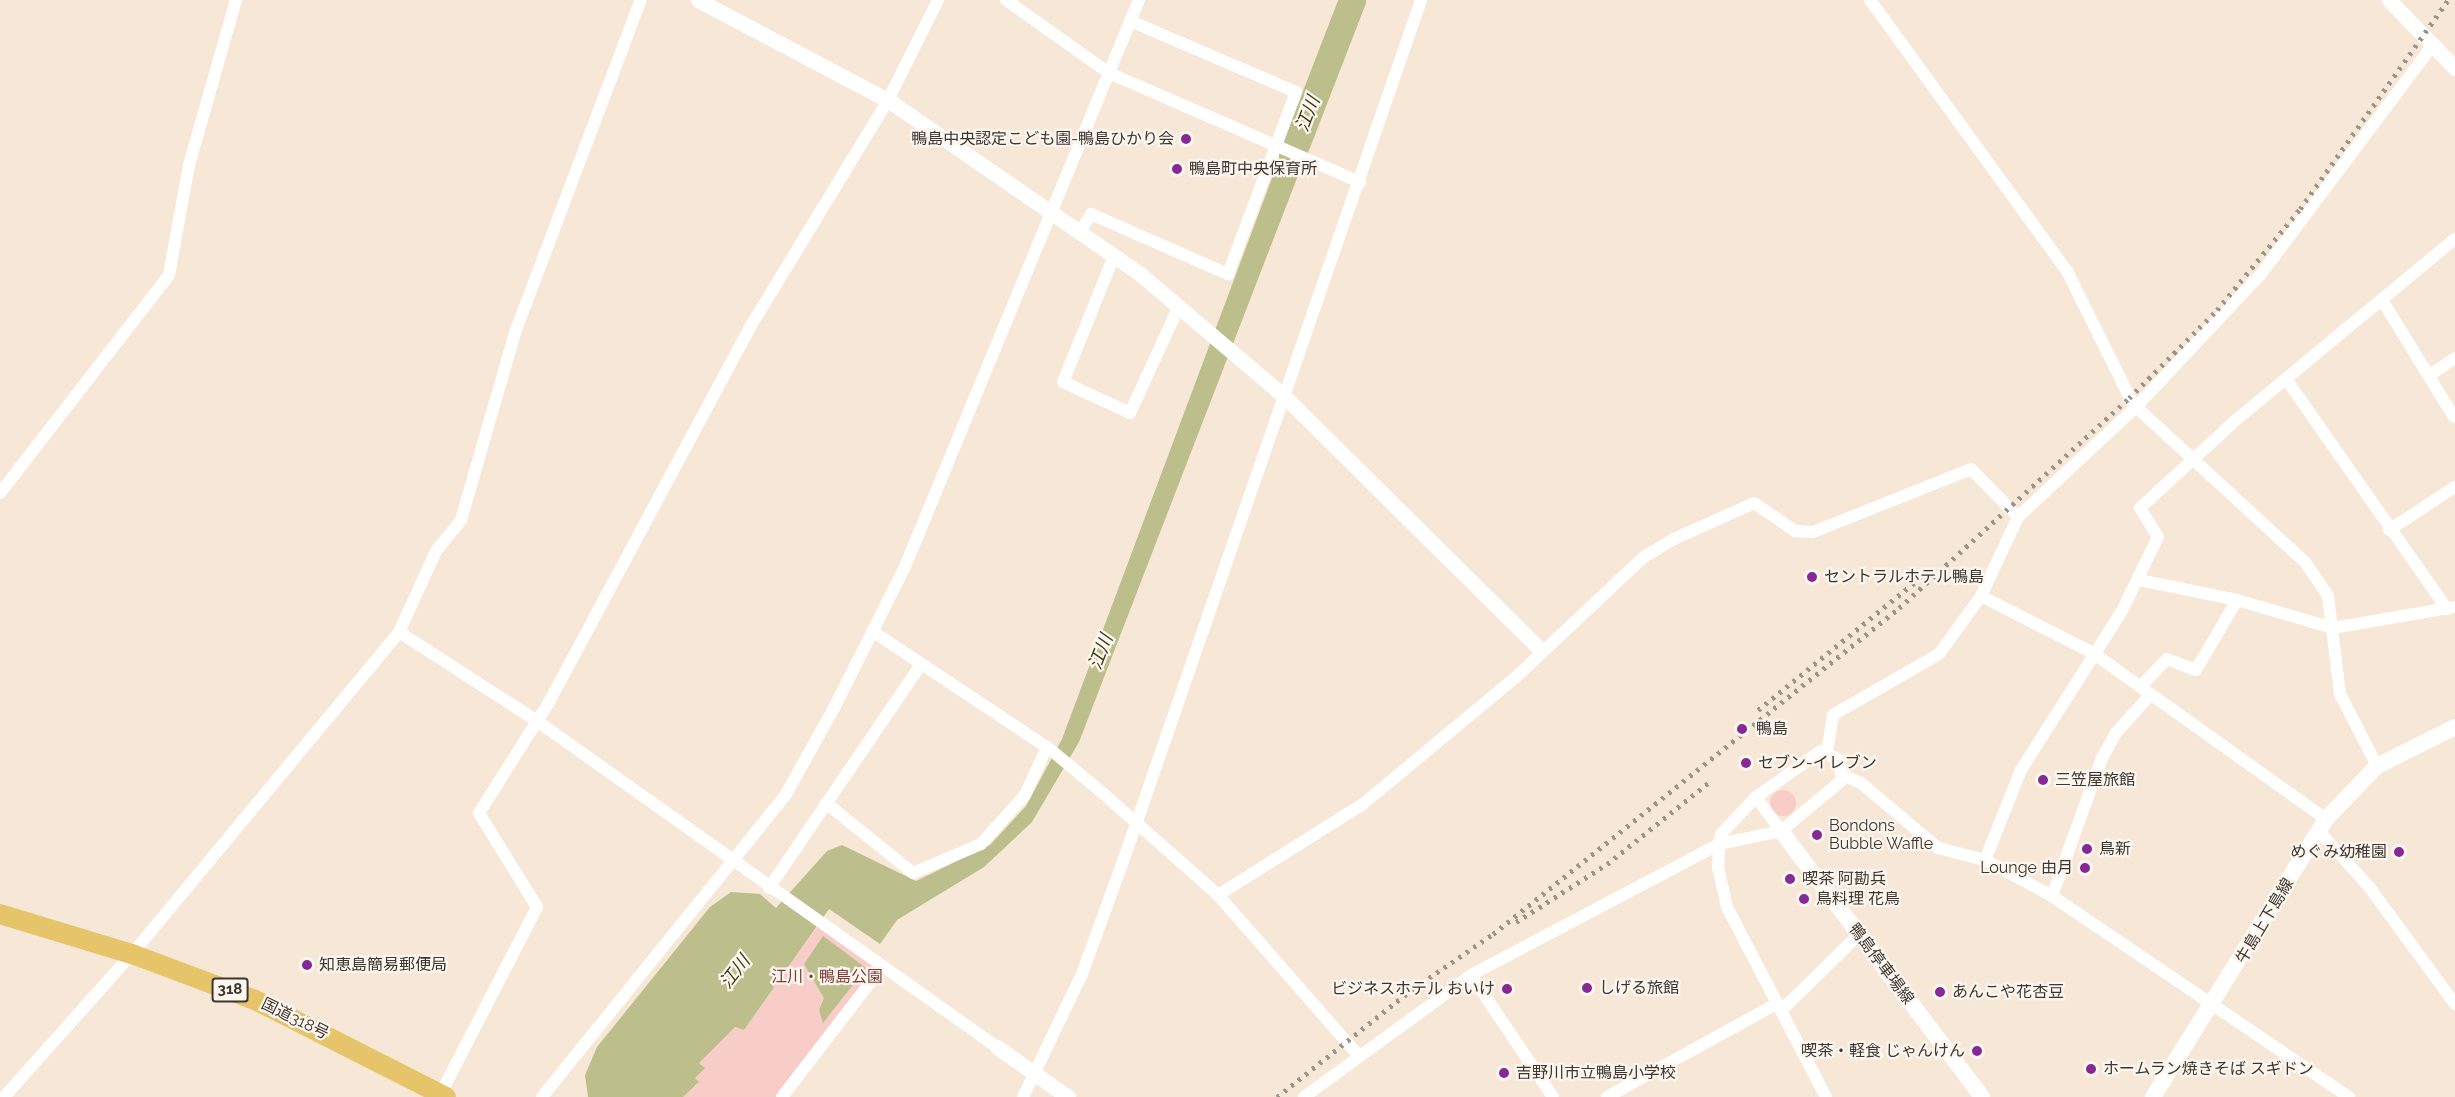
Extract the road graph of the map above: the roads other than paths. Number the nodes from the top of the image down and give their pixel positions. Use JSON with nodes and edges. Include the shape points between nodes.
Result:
{"nodes":[{"id":1,"x":236,"y":0,"type":"edge"},
{"id":2,"x":641,"y":0,"type":"edge"},
{"id":3,"x":699,"y":0,"type":"edge"},
{"id":4,"x":938,"y":0,"type":"edge"},
{"id":5,"x":1006,"y":0,"type":"edge"},
{"id":6,"x":1139,"y":0,"type":"edge"},
{"id":7,"x":1421,"y":0,"type":"edge"},
{"id":8,"x":1870,"y":0,"type":"edge"},
{"id":9,"x":2394,"y":2,"type":"edge"},
{"id":10,"x":1130,"y":21,"type":"junction"},
{"id":11,"x":2434,"y":44,"type":"junction"},
{"id":12,"x":2455,"y":68,"type":"edge"},
{"id":13,"x":1109,"y":73,"type":"junction"},
{"id":14,"x":888,"y":100,"type":"junction"},
{"id":15,"x":1277,"y":147,"type":"junction"},
{"id":16,"x":1360,"y":182,"type":"junction"},
{"id":17,"x":1052,"y":211,"type":"junction"},
{"id":18,"x":1081,"y":231,"type":"junction"},
{"id":19,"x":2455,"y":239,"type":"edge"},
{"id":20,"x":1114,"y":256,"type":"junction"},
{"id":21,"x":2382,"y":300,"type":"junction"},
{"id":22,"x":1179,"y":306,"type":"junction"},
{"id":23,"x":2455,"y":358,"type":"edge"},
{"id":24,"x":2430,"y":375,"type":"junction"},
{"id":25,"x":2286,"y":379,"type":"junction"},
{"id":26,"x":1285,"y":397,"type":"junction"},
{"id":27,"x":2136,"y":407,"type":"junction"},
{"id":28,"x":2454,"y":417,"type":"edge"},
{"id":29,"x":2193,"y":460,"type":"junction"},
{"id":30,"x":2455,"y":487,"type":"edge"},
{"id":31,"x":0,"y":493,"type":"edge"},
{"id":32,"x":2018,"y":517,"type":"junction"},
{"id":33,"x":2389,"y":530,"type":"junction"},
{"id":34,"x":2139,"y":580,"type":"junction"},
{"id":35,"x":1981,"y":596,"type":"junction"},
{"id":36,"x":2237,"y":600,"type":"junction"},
{"id":37,"x":2451,"y":608,"type":"edge"},
{"id":38,"x":2455,"y":622,"type":"edge"},
{"id":39,"x":2333,"y":628,"type":"junction"},
{"id":40,"x":872,"y":631,"type":"junction"},
{"id":41,"x":399,"y":632,"type":"junction"},
{"id":42,"x":1541,"y":650,"type":"junction"},
{"id":43,"x":2093,"y":653,"type":"junction"},
{"id":44,"x":921,"y":664,"type":"junction"},
{"id":45,"x":2141,"y":686,"type":"junction"},
{"id":46,"x":2151,"y":694,"type":"junction"},
{"id":47,"x":537,"y":721,"type":"junction"},
{"id":48,"x":2455,"y":727,"type":"edge"},
{"id":49,"x":1049,"y":749,"type":"junction"},
{"id":50,"x":1827,"y":751,"type":"junction"},
{"id":51,"x":2377,"y":766,"type":"junction"},
{"id":52,"x":1843,"y":775,"type":"junction"},
{"id":53,"x":1756,"y":797,"type":"junction"},
{"id":54,"x":826,"y":803,"type":"junction"},
{"id":55,"x":1134,"y":825,"type":"junction"},
{"id":56,"x":2322,"y":825,"type":"junction"},
{"id":57,"x":1781,"y":831,"type":"junction"},
{"id":58,"x":1719,"y":844,"type":"junction"},
{"id":59,"x":1985,"y":860,"type":"junction"},
{"id":60,"x":734,"y":863,"type":"junction"},
{"id":61,"x":773,"y":890,"type":"junction"},
{"id":62,"x":1218,"y":895,"type":"junction"},
{"id":63,"x":2052,"y":896,"type":"junction"},
{"id":64,"x":0,"y":914,"type":"edge"},
{"id":65,"x":1858,"y":935,"type":"junction"},
{"id":66,"x":132,"y":954,"type":"junction"},
{"id":67,"x":882,"y":968,"type":"junction"},
{"id":68,"x":1471,"y":975,"type":"junction"},
{"id":69,"x":2455,"y":1004,"type":"edge"},
{"id":70,"x":2215,"y":1005,"type":"junction"},
{"id":71,"x":1780,"y":1007,"type":"junction"},
{"id":72,"x":997,"y":1047,"type":"joint"},
{"id":73,"x":1357,"y":1054,"type":"junction"},
{"id":74,"x":1034,"y":1072,"type":"junction"},
{"id":75,"x":442,"y":1096,"type":"edge"},
{"id":76,"x":4,"y":1097,"type":"edge"},
{"id":77,"x":542,"y":1097,"type":"edge"},
{"id":78,"x":782,"y":1097,"type":"edge"},
{"id":79,"x":1023,"y":1097,"type":"edge"},
{"id":80,"x":1068,"y":1097,"type":"edge"},
{"id":81,"x":1304,"y":1097,"type":"edge"},
{"id":82,"x":1553,"y":1097,"type":"edge"},
{"id":83,"x":1607,"y":1097,"type":"edge"},
{"id":84,"x":1826,"y":1097,"type":"edge"},
{"id":85,"x":1982,"y":1097,"type":"edge"},
{"id":86,"x":2153,"y":1097,"type":"edge"},
{"id":87,"x":2349,"y":1097,"type":"edge"}],
"edges":[{"from":1,"to":31,"type":"street","via":[[189,165],[169,275]]},
{"from":2,"to":41,"type":"street","via":[[516,330],[461,520],[436,551]]},
{"from":3,"to":14,"type":"street"},
{"from":4,"to":14,"type":"street"},
{"from":5,"to":13,"type":"street"},
{"from":6,"to":10,"type":"street"},
{"from":7,"to":16,"type":"street"},
{"from":8,"to":27,"type":"street","via":[[2068,273]]},
{"from":9,"to":11,"type":"street"},
{"from":10,"to":13,"type":"street"},
{"from":10,"to":15,"type":"street","via":[[1296,92]]},
{"from":11,"to":12,"type":"street"},
{"from":11,"to":27,"type":"street","via":[[2261,273]]},
{"from":13,"to":15,"type":"street"},
{"from":13,"to":17,"type":"street"},
{"from":14,"to":17,"type":"street"},
{"from":14,"to":47,"type":"street","via":[[752,324]]},
{"from":15,"to":16,"type":"street"},
{"from":15,"to":18,"type":"street","via":[[1228,274],[1091,214]]},
{"from":16,"to":26,"type":"street"},
{"from":17,"to":18,"type":"street"},
{"from":17,"to":40,"type":"street","via":[[904,569]]},
{"from":18,"to":20,"type":"street"},
{"from":19,"to":21,"type":"street"},
{"from":20,"to":22,"type":"street"},
{"from":20,"to":22,"type":"street","via":[[1063,382],[1130,413]]},
{"from":21,"to":24,"type":"street"},
{"from":21,"to":25,"type":"street"},
{"from":22,"to":26,"type":"street"},
{"from":23,"to":24,"type":"street"},
{"from":24,"to":28,"type":"street"},
{"from":25,"to":29,"type":"street"},
{"from":25,"to":33,"type":"street"},
{"from":26,"to":42,"type":"street"},
{"from":26,"to":55,"type":"street"},
{"from":27,"to":29,"type":"street"},
{"from":27,"to":32,"type":"street"},
{"from":29,"to":34,"type":"street","via":[[2140,508],[2158,537]]},
{"from":29,"to":39,"type":"street","via":[[2305,562],[2328,596]]},
{"from":30,"to":33,"type":"street"},
{"from":32,"to":35,"type":"street"},
{"from":32,"to":42,"type":"street","via":[[1965,468],[1813,532],[1795,531],[1762,504],[1746,505],[1644,557]]},
{"from":33,"to":37,"type":"street"},
{"from":34,"to":36,"type":"street"},
{"from":34,"to":43,"type":"street"},
{"from":35,"to":43,"type":"street"},
{"from":35,"to":50,"type":"street","via":[[1939,654],[1833,715]]},
{"from":36,"to":39,"type":"street"},
{"from":36,"to":45,"type":"street","via":[[2196,670],[2167,659]]},
{"from":37,"to":38,"type":"street"},
{"from":37,"to":39,"type":"street"},
{"from":39,"to":51,"type":"street","via":[[2340,694]]},
{"from":40,"to":44,"type":"street"},
{"from":40,"to":60,"type":"street","via":[[785,796]]},
{"from":41,"to":47,"type":"street"},
{"from":41,"to":66,"type":"street"},
{"from":42,"to":62,"type":"street","via":[[1516,677],[1363,804]]},
{"from":43,"to":45,"type":"street"},
{"from":43,"to":59,"type":"street","via":[[2021,770]]},
{"from":44,"to":49,"type":"street"},
{"from":44,"to":54,"type":"street"},
{"from":45,"to":46,"type":"street"},
{"from":46,"to":56,"type":"street"},
{"from":46,"to":63,"type":"street","via":[[2116,733],[2102,758]]},
{"from":47,"to":60,"type":"street"},
{"from":47,"to":75,"type":"street","via":[[479,813],[537,907]]},
{"from":48,"to":51,"type":"main road","name":"牛島上下島線"},
{"from":49,"to":54,"type":"street","via":[[1025,795],[981,844],[914,873]]},
{"from":49,"to":55,"type":"street"},
{"from":50,"to":52,"type":"street","via":[[1840,760]]},
{"from":50,"to":53,"type":"street","via":[[1810,754]]},
{"from":51,"to":56,"type":"main road","name":"牛島上下島線"},
{"from":52,"to":57,"type":"street","via":[[1838,786]]},
{"from":52,"to":59,"type":"street","via":[[1861,783],[1938,848]]},
{"from":53,"to":57,"type":"street"},
{"from":53,"to":58,"type":"street","via":[[1721,834]]},
{"from":54,"to":61,"type":"street"},
{"from":55,"to":62,"type":"street"},
{"from":55,"to":74,"type":"street","via":[[1082,974]]},
{"from":56,"to":69,"type":"street"},
{"from":56,"to":70,"type":"main road","name":"牛島上下島線"},
{"from":57,"to":58,"type":"street"},
{"from":57,"to":65,"type":"main road","name":"鴨島停車場線"},
{"from":58,"to":68,"type":"street"},
{"from":58,"to":71,"type":"street","via":[[1718,867],[1727,908]]},
{"from":59,"to":63,"type":"street"},
{"from":60,"to":61,"type":"street"},
{"from":60,"to":77,"type":"street"},
{"from":61,"to":67,"type":"street"},
{"from":62,"to":73,"type":"street"},
{"from":63,"to":70,"type":"street"},
{"from":64,"to":66,"type":"highway","name":"国道318号","number":"318"},
{"from":65,"to":71,"type":"street"},
{"from":65,"to":85,"type":"main road","name":"鴨島停車場線"},
{"from":66,"to":75,"type":"highway","name":"国道318号","number":"318","via":[[255,1000]]},
{"from":66,"to":76,"type":"street"},
{"from":67,"to":72,"type":"street"},
{"from":67,"to":78,"type":"street"},
{"from":68,"to":73,"type":"street"},
{"from":68,"to":82,"type":"street"},
{"from":70,"to":86,"type":"main road","name":"牛島上下島線"},
{"from":70,"to":87,"type":"street"},
{"from":71,"to":83,"type":"street"},
{"from":71,"to":84,"type":"street"},
{"from":72,"to":74,"type":"street"},
{"from":73,"to":81,"type":"street"},
{"from":74,"to":79,"type":"street"},
{"from":74,"to":80,"type":"street"}]}
